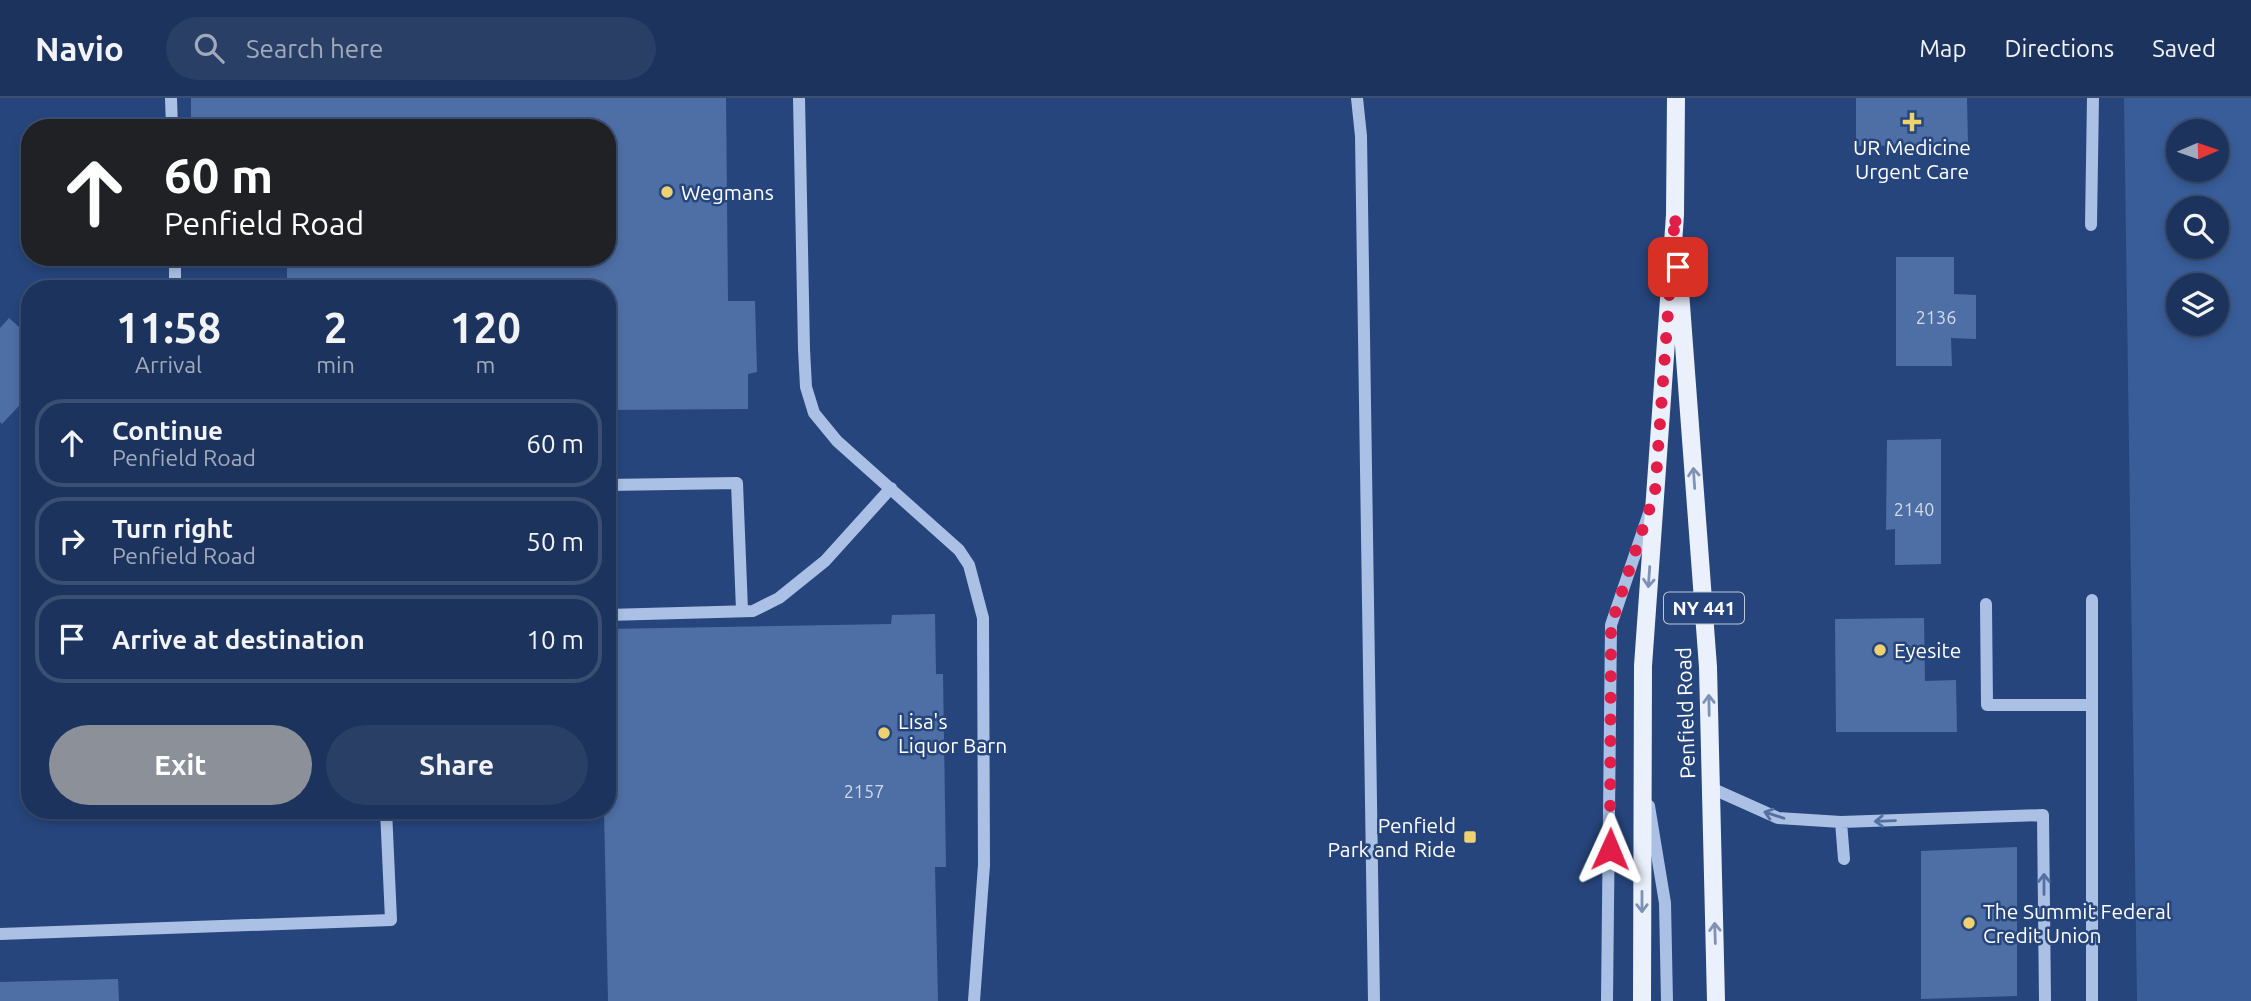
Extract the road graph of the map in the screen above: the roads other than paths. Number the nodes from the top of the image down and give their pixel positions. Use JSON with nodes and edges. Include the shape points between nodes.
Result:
{"nodes":[{"id":1,"x":171,"y":98,"type":"edge"},
{"id":2,"x":799,"y":98,"type":"edge"},
{"id":3,"x":1357,"y":98,"type":"edge"},
{"id":4,"x":1676,"y":98,"type":"edge"},
{"id":5,"x":2093,"y":98,"type":"edge"},
{"id":6,"x":172,"y":119,"type":"edge"},
{"id":7,"x":1675,"y":215,"type":"junction"},
{"id":8,"x":2091,"y":225,"type":"dead end"},
{"id":9,"x":616,"y":485,"type":"edge"},
{"id":10,"x":891,"y":488,"type":"junction"},
{"id":11,"x":1655,"y":492,"type":"junction"},
{"id":12,"x":2092,"y":600,"type":"dead end"},
{"id":13,"x":1986,"y":604,"type":"dead end"},
{"id":14,"x":742,"y":610,"type":"junction"},
{"id":15,"x":616,"y":615,"type":"edge"},
{"id":16,"x":2092,"y":705,"type":"junction"},
{"id":17,"x":1642,"y":768,"type":"junction"},
{"id":18,"x":1711,"y":788,"type":"junction"},
{"id":19,"x":386,"y":819,"type":"edge"},
{"id":20,"x":1841,"y":822,"type":"junction"},
{"id":21,"x":1844,"y":859,"type":"dead end"},
{"id":22,"x":0,"y":934,"type":"edge"},
{"id":23,"x":974,"y":1001,"type":"edge"},
{"id":24,"x":1374,"y":1001,"type":"edge"},
{"id":25,"x":1607,"y":1001,"type":"edge"},
{"id":26,"x":1642,"y":1001,"type":"edge"},
{"id":27,"x":1667,"y":1001,"type":"edge"},
{"id":28,"x":1716,"y":1001,"type":"edge"},
{"id":29,"x":2045,"y":1001,"type":"edge"},
{"id":30,"x":2092,"y":1001,"type":"edge"}],
"edges":[{"from":1,"to":6,"type":"lane"},
{"from":2,"to":10,"type":"lane","via":[[806,387],[814,413],[837,441]]},
{"from":3,"to":24,"type":"lane","via":[[1362,136]]},
{"from":4,"to":7,"type":"main road","name":"Penfield Road","number":"NY 441"},
{"from":5,"to":8,"type":"lane"},
{"from":7,"to":11,"type":"main road","name":"Penfield Road","number":"NY 441"},
{"from":18,"to":7,"type":"main road","name":"Penfield Road","number":"NY 441","one_way":true,"via":[[1708,667]]},
{"from":9,"to":14,"type":"lane","via":[[737,482]]},
{"from":10,"to":14,"type":"lane","via":[[825,561],[779,598],[753,611]]},
{"from":10,"to":23,"type":"lane","via":[[959,550],[969,565],[983,618],[984,865]]},
{"from":11,"to":17,"type":"main road","name":"Penfield Road","number":"NY 441","one_way":true,"via":[[1643,666]]},
{"from":11,"to":25,"type":"lane","via":[[1611,625]]},
{"from":12,"to":16,"type":"lane"},
{"from":13,"to":16,"type":"lane","via":[[1987,705]]},
{"from":14,"to":15,"type":"lane"},
{"from":16,"to":30,"type":"lane"},
{"from":17,"to":26,"type":"main road","name":"Penfield Road","number":"NY 441","one_way":true},
{"from":17,"to":27,"type":"lane","via":[[1664,904]]},
{"from":20,"to":18,"type":"lane","one_way":true,"via":[[1778,818]]},
{"from":28,"to":18,"type":"main road","name":"Penfield Road","number":"NY 441","one_way":true},
{"from":19,"to":22,"type":"lane","via":[[391,920]]},
{"from":20,"to":21,"type":"lane"},
{"from":29,"to":20,"type":"lane","one_way":true,"via":[[2043,815]]}]}
